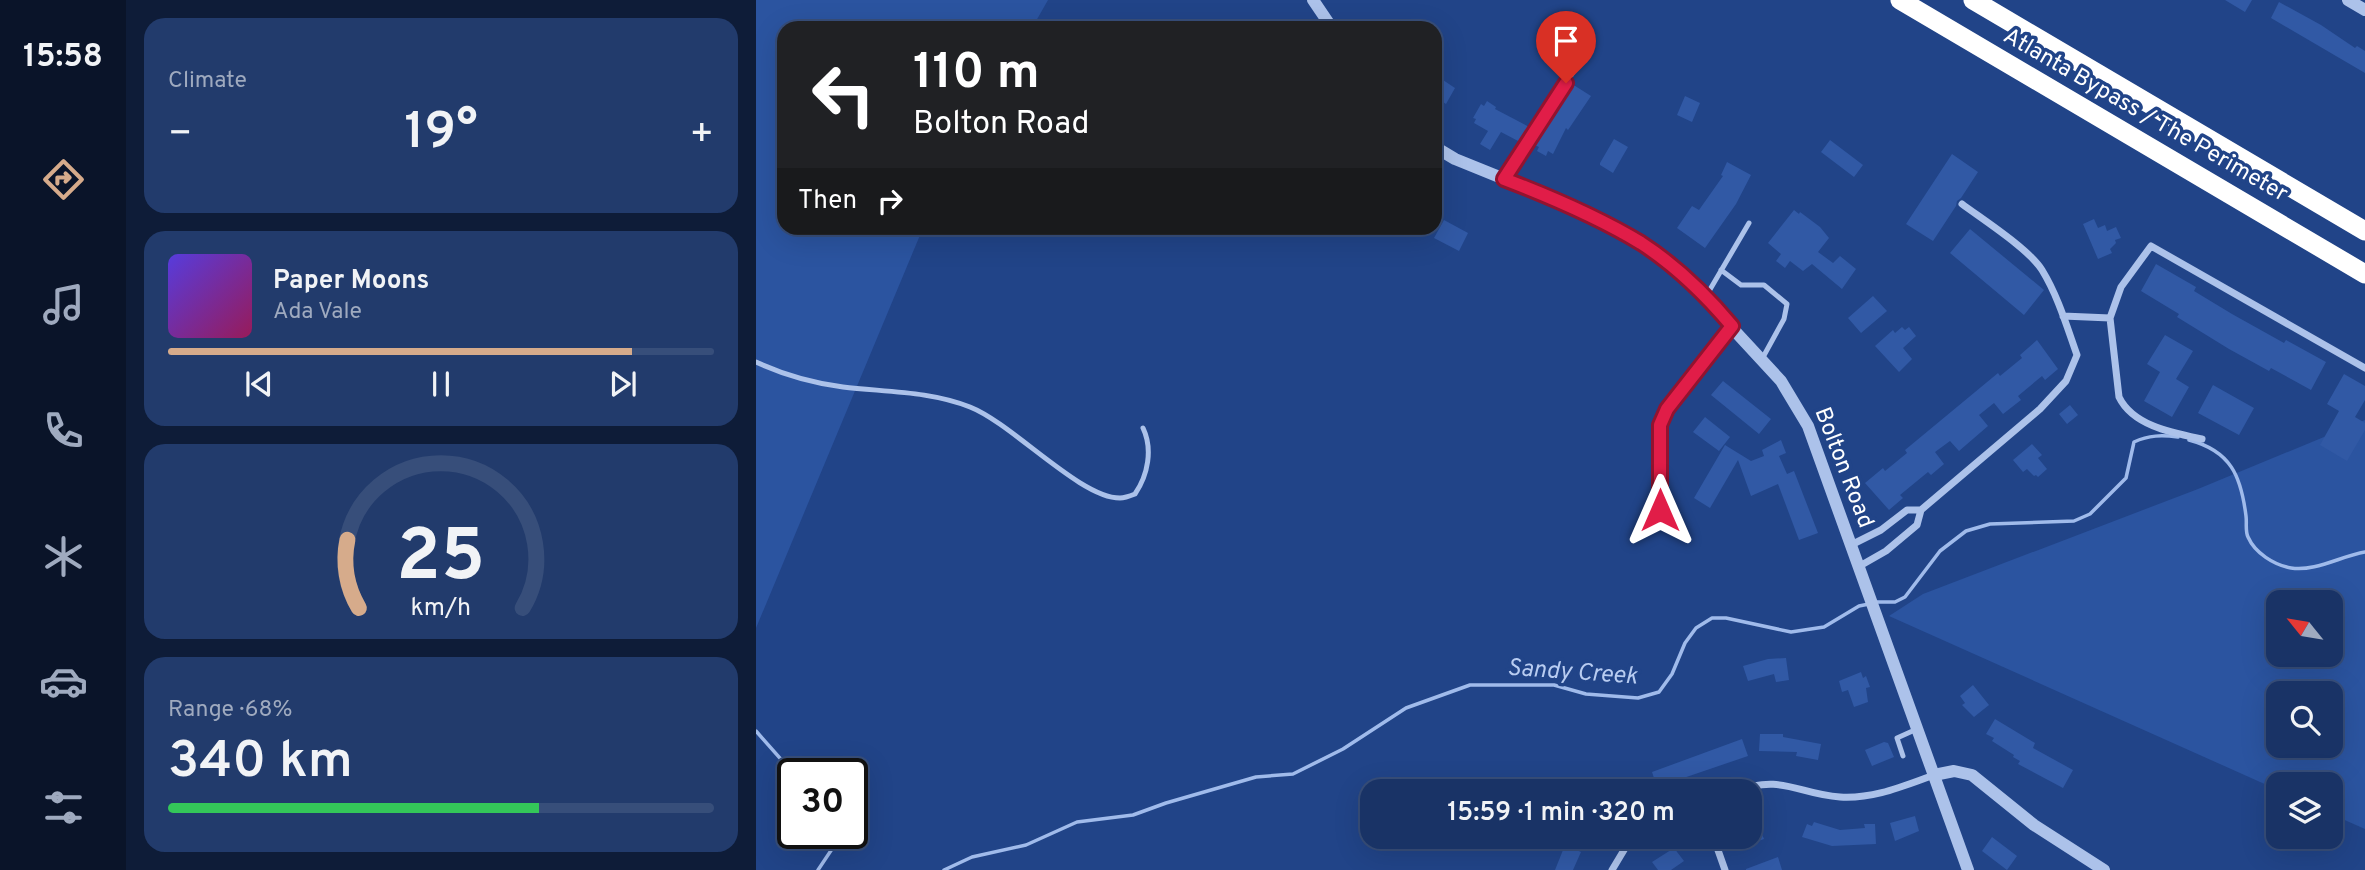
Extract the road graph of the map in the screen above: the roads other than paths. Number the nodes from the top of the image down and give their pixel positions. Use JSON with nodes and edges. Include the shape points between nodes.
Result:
{"nodes":[{"id":1,"x":1313,"y":0,"type":"edge"},
{"id":2,"x":1900,"y":0,"type":"edge"},
{"id":3,"x":1973,"y":0,"type":"edge"},
{"id":4,"x":2348,"y":0,"type":"edge"},
{"id":5,"x":2364,"y":6,"type":"edge"},
{"id":6,"x":1327,"y":21,"type":"edge"},
{"id":7,"x":1577,"y":66,"type":"dead end"},
{"id":8,"x":1442,"y":151,"type":"edge"},
{"id":9,"x":1504,"y":179,"type":"junction"},
{"id":10,"x":1962,"y":204,"type":"dead end"},
{"id":11,"x":1749,"y":223,"type":"dead end"},
{"id":12,"x":2365,"y":231,"type":"edge"},
{"id":13,"x":1721,"y":270,"type":"junction"},
{"id":14,"x":2365,"y":274,"type":"edge"},
{"id":15,"x":1705,"y":298,"type":"junction"},
{"id":16,"x":2063,"y":316,"type":"junction"},
{"id":17,"x":2110,"y":318,"type":"junction"},
{"id":18,"x":1732,"y":326,"type":"junction"},
{"id":19,"x":1762,"y":359,"type":"junction"},
{"id":20,"x":756,"y":362,"type":"edge"},
{"id":21,"x":2365,"y":368,"type":"edge"},
{"id":22,"x":1143,"y":428,"type":"dead end"},
{"id":23,"x":2202,"y":439,"type":"dead end"},
{"id":24,"x":1660,"y":510,"type":"dead end"},
{"id":25,"x":1921,"y":510,"type":"junction"},
{"id":26,"x":1884,"y":528,"type":"junction"},
{"id":27,"x":1895,"y":544,"type":"junction"},
{"id":28,"x":1851,"y":545,"type":"junction"},
{"id":29,"x":1858,"y":567,"type":"junction"},
{"id":30,"x":1917,"y":729,"type":"junction"},
{"id":31,"x":1903,"y":756,"type":"dead end"},
{"id":32,"x":1934,"y":775,"type":"junction"},
{"id":33,"x":1762,"y":785,"type":"edge"},
{"id":34,"x":1625,"y":849,"type":"edge"},
{"id":35,"x":1718,"y":849,"type":"edge"},
{"id":36,"x":1612,"y":870,"type":"edge"},
{"id":37,"x":1725,"y":870,"type":"edge"},
{"id":38,"x":1968,"y":870,"type":"edge"},
{"id":39,"x":2104,"y":870,"type":"edge"}],
"edges":[{"from":1,"to":6,"type":"street"},
{"from":2,"to":14,"type":"highway","name":"Atlanta Bypass / The Perimeter"},
{"from":3,"to":12,"type":"highway","name":"Atlanta Bypass / The Perimeter"},
{"from":4,"to":5,"type":"street"},
{"from":7,"to":9,"type":"lane"},
{"from":8,"to":9,"type":"street","name":"Bolton Road"},
{"from":9,"to":15,"type":"street","name":"Bolton Road","via":[[1641,243]]},
{"from":10,"to":16,"type":"street","via":[[2041,267]]},
{"from":11,"to":13,"type":"lane"},
{"from":13,"to":15,"type":"lane"},
{"from":13,"to":19,"type":"lane","via":[[1741,285],[1764,285],[1787,303],[1784,319]]},
{"from":15,"to":18,"type":"street","name":"Bolton Road"},
{"from":16,"to":17,"type":"street"},
{"from":16,"to":25,"type":"street","via":[[2077,355],[2066,381],[2040,409]]},
{"from":17,"to":21,"type":"street","via":[[2121,287],[2151,246]]},
{"from":17,"to":23,"type":"street","via":[[2123,407],[2168,432]]},
{"from":18,"to":19,"type":"street","name":"Bolton Road"},
{"from":18,"to":24,"type":"street","via":[[1667,409],[1660,425]]},
{"from":19,"to":28,"type":"street","name":"Bolton Road","via":[[1808,426]]},
{"from":20,"to":22,"type":"lane","via":[[800,379],[935,397],[970,407],[1004,425],[1080,484],[1119,498],[1135,495],[1142,485],[1149,442]]},
{"from":25,"to":26,"type":"street","via":[[1907,510]]},
{"from":25,"to":27,"type":"street","via":[[1917,525]]},
{"from":26,"to":27,"type":"street"},
{"from":26,"to":28,"type":"street"},
{"from":27,"to":29,"type":"street"},
{"from":28,"to":29,"type":"street","name":"Bolton Road"},
{"from":29,"to":30,"type":"street","name":"Bolton Road"},
{"from":30,"to":31,"type":"lane","via":[[1898,738]]},
{"from":30,"to":32,"type":"street","name":"Bolton Road"},
{"from":32,"to":33,"type":"street","via":[[1865,797]]},
{"from":32,"to":38,"type":"street","name":"Bolton Road"},
{"from":32,"to":39,"type":"street","via":[[1954,771],[1972,775],[2034,824]]},
{"from":34,"to":36,"type":"street"},
{"from":35,"to":37,"type":"street"}]}
